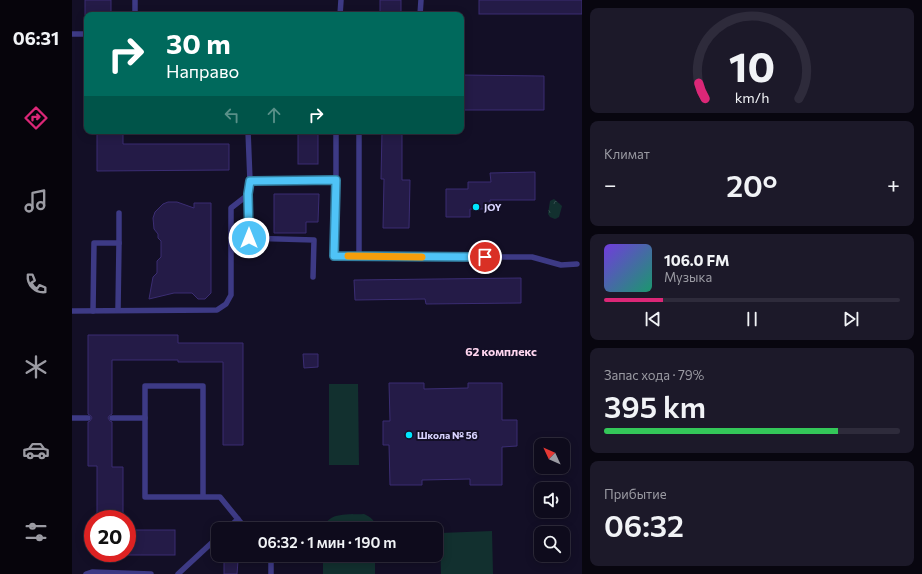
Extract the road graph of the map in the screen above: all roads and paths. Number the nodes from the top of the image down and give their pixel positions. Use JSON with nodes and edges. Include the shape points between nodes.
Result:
{"nodes":[{"id":1,"x":135,"y":0,"type":"edge"},
{"id":2,"x":341,"y":0,"type":"edge"},
{"id":3,"x":421,"y":0,"type":"edge"},
{"id":4,"x":135,"y":12,"type":"edge"},
{"id":5,"x":340,"y":12,"type":"edge"},
{"id":6,"x":420,"y":12,"type":"edge"},
{"id":7,"x":72,"y":34,"type":"edge"},
{"id":8,"x":84,"y":34,"type":"edge"},
{"id":9,"x":248,"y":134,"type":"edge"},
{"id":10,"x":336,"y":134,"type":"edge"},
{"id":11,"x":359,"y":134,"type":"edge"},
{"id":12,"x":336,"y":180,"type":"junction"},
{"id":13,"x":250,"y":181,"type":"junction"},
{"id":14,"x":248,"y":194,"type":"junction"},
{"id":15,"x":119,"y":213,"type":"dead end"},
{"id":16,"x":119,"y":243,"type":"junction"},
{"id":17,"x":358,"y":256,"type":"junction"},
{"id":18,"x":577,"y":264,"type":"dead end"},
{"id":19,"x":313,"y":277,"type":"dead end"},
{"id":20,"x":118,"y":310,"type":"junction"},
{"id":21,"x":72,"y":311,"type":"edge"},
{"id":22,"x":93,"y":311,"type":"junction"},
{"id":23,"x":72,"y":418,"type":"edge"},
{"id":24,"x":88,"y":418,"type":"dead end"},
{"id":25,"x":112,"y":418,"type":"dead end"},
{"id":26,"x":145,"y":418,"type":"junction"},
{"id":27,"x":203,"y":497,"type":"junction"},
{"id":28,"x":238,"y":519,"type":"junction"},
{"id":29,"x":235,"y":522,"type":"edge"},
{"id":30,"x":240,"y":522,"type":"edge"},
{"id":31,"x":211,"y":543,"type":"edge"},
{"id":32,"x":271,"y":562,"type":"edge"},
{"id":33,"x":86,"y":574,"type":"edge"},
{"id":34,"x":151,"y":574,"type":"edge"},
{"id":35,"x":178,"y":574,"type":"edge"},
{"id":36,"x":271,"y":574,"type":"edge"}],
"edges":[{"from":1,"to":4,"type":"lane"},
{"from":2,"to":5,"type":"lane"},
{"from":3,"to":6,"type":"lane"},
{"from":7,"to":8,"type":"lane"},
{"from":9,"to":13,"type":"lane"},
{"from":10,"to":12,"type":"lane"},
{"from":11,"to":17,"type":"lane"},
{"from":12,"to":13,"type":"lane"},
{"from":12,"to":17,"type":"lane","via":[[334,256]]},
{"from":13,"to":14,"type":"lane"},
{"from":14,"to":19,"type":"lane","via":[[249,238],[314,240]]},
{"from":14,"to":20,"type":"lane","via":[[231,208],[231,295],[226,304],[217,310]]},
{"from":15,"to":16,"type":"lane"},
{"from":16,"to":20,"type":"lane"},
{"from":16,"to":22,"type":"lane","via":[[94,243]]},
{"from":17,"to":18,"type":"lane","via":[[532,258],[560,264]]},
{"from":20,"to":22,"type":"lane"},
{"from":21,"to":22,"type":"lane"},
{"from":23,"to":24,"type":"lane"},
{"from":25,"to":26,"type":"lane"},
{"from":26,"to":27,"type":"lane","via":[[145,497]]},
{"from":26,"to":27,"type":"lane","via":[[145,386],[203,386]]},
{"from":27,"to":28,"type":"lane","via":[[220,497]]},
{"from":28,"to":29,"type":"lane"},
{"from":28,"to":30,"type":"lane"},
{"from":31,"to":35,"type":"lane"},
{"from":32,"to":36,"type":"lane"},
{"from":33,"to":34,"type":"lane"}]}
